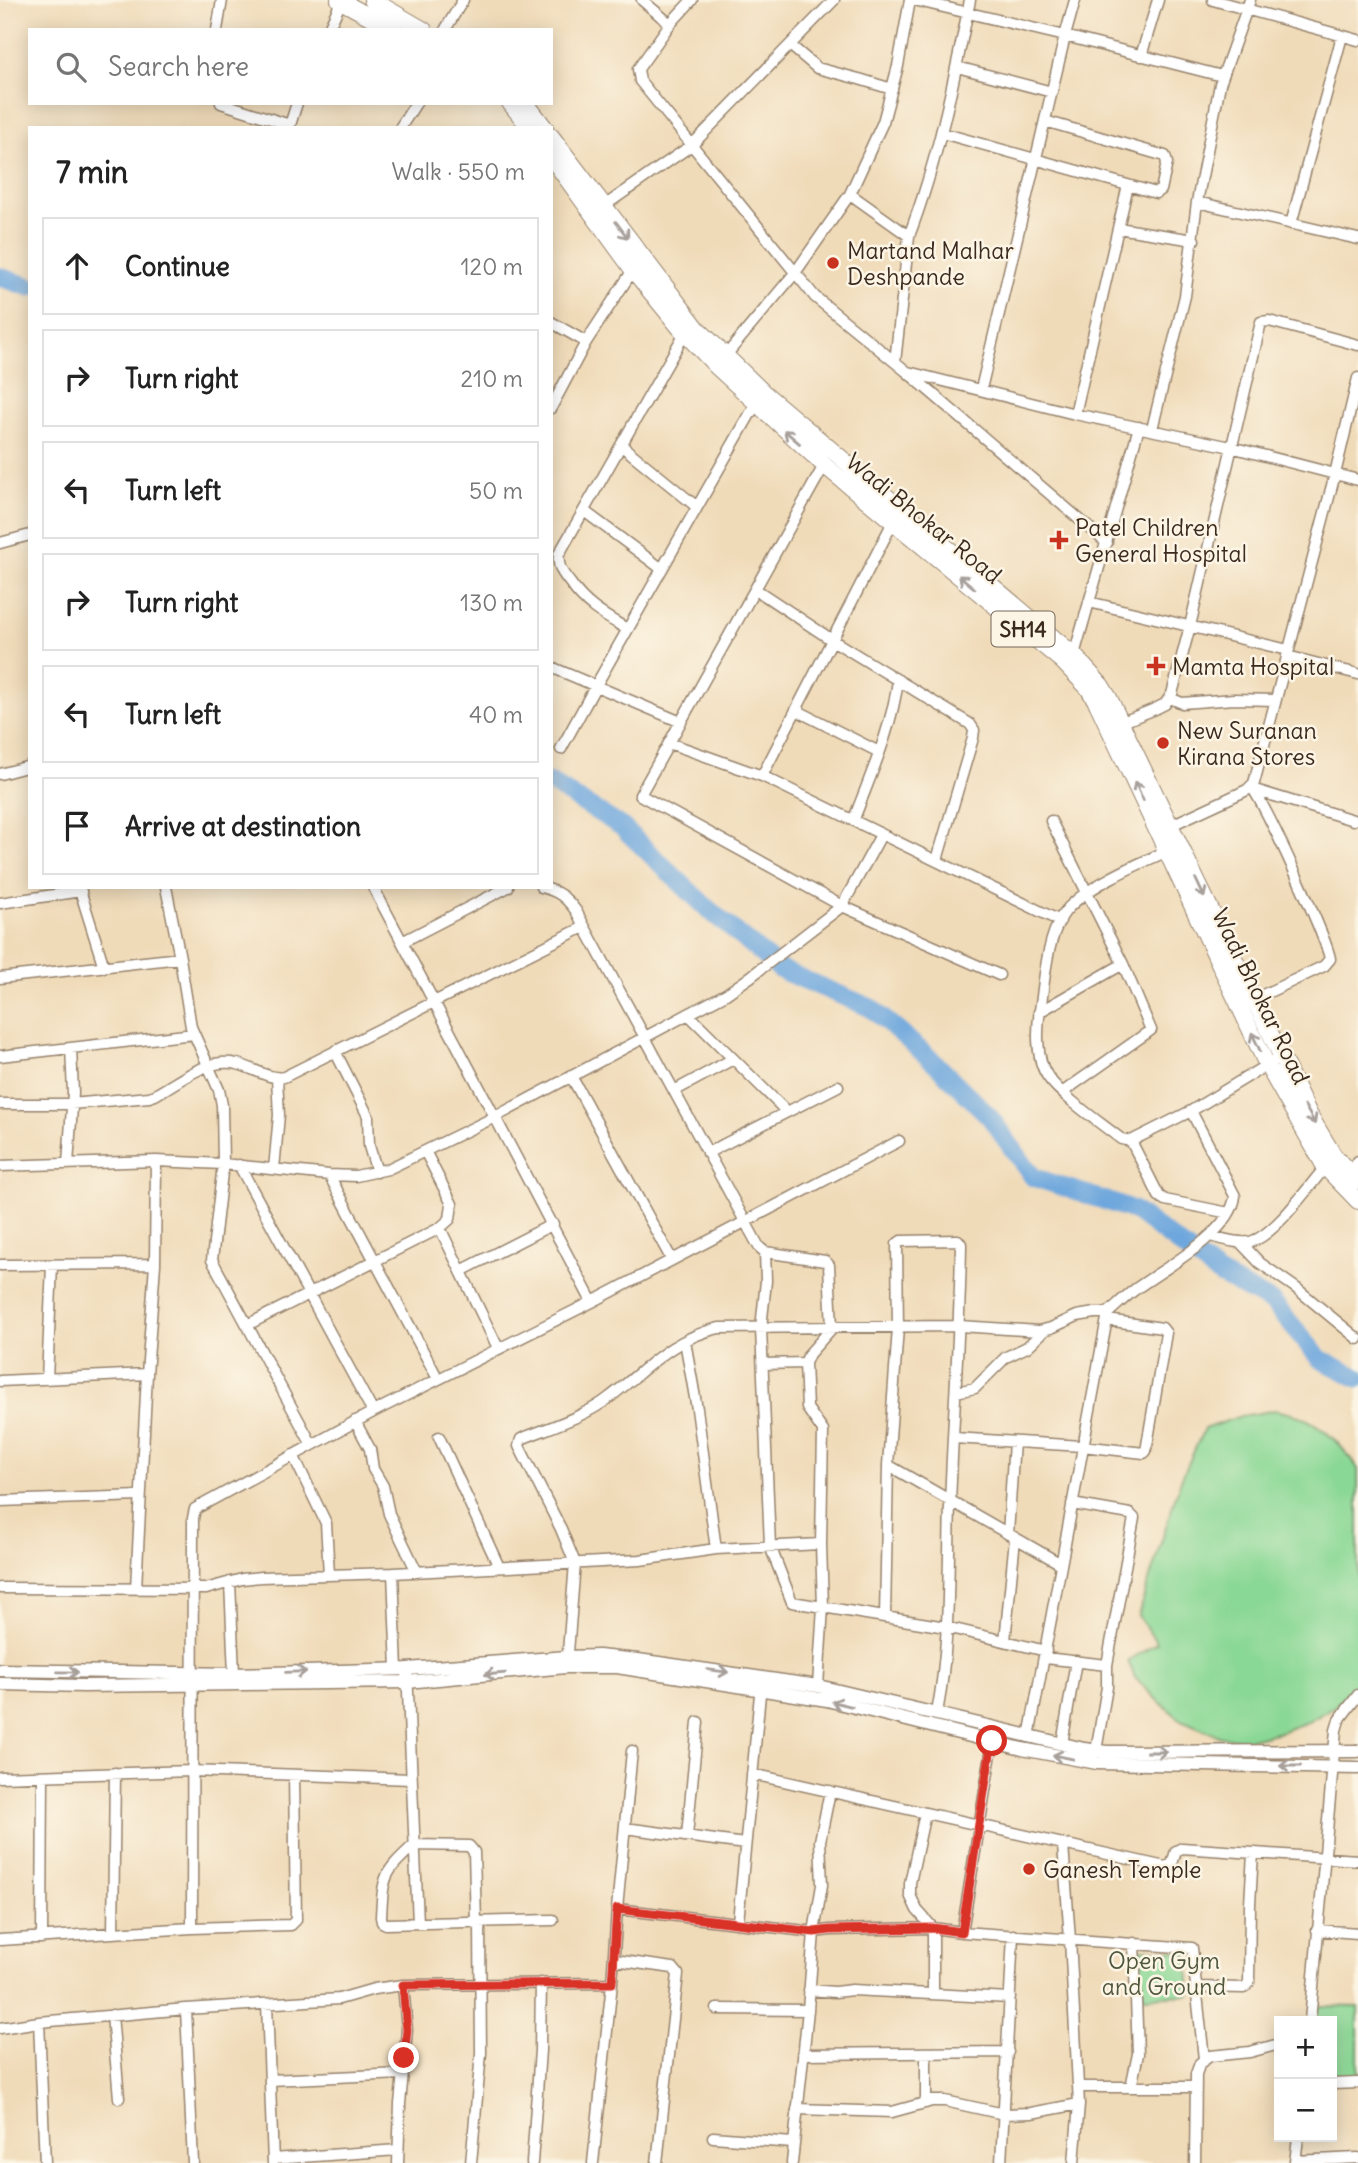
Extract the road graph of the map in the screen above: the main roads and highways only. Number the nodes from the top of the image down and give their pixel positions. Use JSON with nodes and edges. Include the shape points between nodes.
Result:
{"nodes":[{"id":1,"x":341,"y":0,"type":"edge"},
{"id":2,"x":373,"y":0,"type":"edge"},
{"id":3,"x":390,"y":28,"type":"edge"},
{"id":4,"x":421,"y":28,"type":"edge"},
{"id":5,"x":512,"y":105,"type":"edge"},
{"id":6,"x":528,"y":105,"type":"edge"},
{"id":7,"x":528,"y":126,"type":"edge"},
{"id":8,"x":543,"y":126,"type":"edge"},
{"id":9,"x":553,"y":139,"type":"edge"},
{"id":10,"x":553,"y":160,"type":"edge"},
{"id":11,"x":720,"y":361,"type":"junction"},
{"id":12,"x":897,"y":514,"type":"junction"},
{"id":13,"x":1114,"y":725,"type":"junction"},
{"id":14,"x":1329,"y":1162,"type":"junction"},
{"id":15,"x":1355,"y":1172,"type":"edge"},
{"id":16,"x":1358,"y":1201,"type":"edge"}],
"edges":[{"from":1,"to":3,"type":"main road"},
{"from":2,"to":4,"type":"main road"},
{"from":5,"to":7,"type":"main road"},
{"from":6,"to":8,"type":"main road"},
{"from":9,"to":11,"type":"main road","name":"Wadi Bhokar Road","number":"SH14","one_way":true},
{"from":10,"to":11,"type":"main road","name":"Wadi Bhokar Road","number":"SH14","via":[[685,333]]},
{"from":11,"to":12,"type":"main road","name":"Wadi Bhokar Road","number":"SH14"},
{"from":13,"to":12,"type":"main road","name":"Wadi Bhokar Road","number":"SH14","one_way":true,"via":[[1072,671]]},
{"from":12,"to":13,"type":"main road","name":"Wadi Bhokar Road","number":"SH14","via":[[1074,655],[1101,685]]},
{"from":13,"to":14,"type":"main road","name":"Wadi Bhokar Road","number":"SH14","via":[[1273,1061]]},
{"from":14,"to":15,"type":"main road","name":"Wadi Bhokar Road","number":"SH14"},
{"from":14,"to":16,"type":"main road","name":"Wadi Bhokar Road","number":"SH14"}]}
